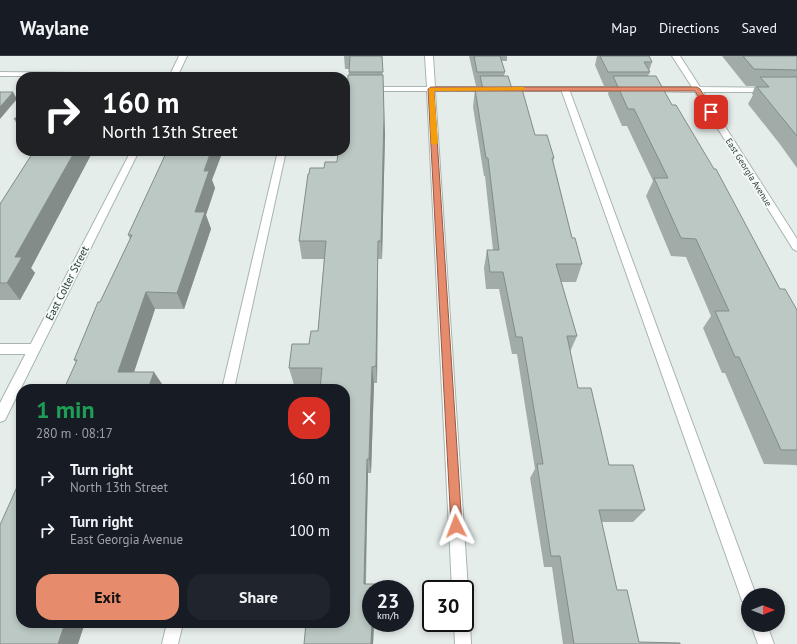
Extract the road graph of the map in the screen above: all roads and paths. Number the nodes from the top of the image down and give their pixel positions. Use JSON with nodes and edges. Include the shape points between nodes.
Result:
{"nodes":[{"id":1,"x":183,"y":56,"type":"edge"},
{"id":2,"x":429,"y":56,"type":"edge"},
{"id":3,"x":676,"y":56,"type":"edge"},
{"id":4,"x":175,"y":72,"type":"edge"},
{"id":5,"x":0,"y":74,"type":"edge"},
{"id":6,"x":16,"y":74,"type":"edge"},
{"id":7,"x":350,"y":89,"type":"edge"},
{"id":8,"x":431,"y":89,"type":"junction"},
{"id":9,"x":565,"y":89,"type":"junction"},
{"id":10,"x":697,"y":89,"type":"junction"},
{"id":11,"x":797,"y":90,"type":"edge"},
{"id":12,"x":132,"y":156,"type":"edge"},
{"id":13,"x":281,"y":156,"type":"edge"},
{"id":14,"x":797,"y":247,"type":"edge"},
{"id":15,"x":0,"y":349,"type":"edge"},
{"id":16,"x":34,"y":349,"type":"junction"},
{"id":17,"x":16,"y":384,"type":"edge"},
{"id":18,"x":16,"y":384,"type":"edge"},
{"id":19,"x":229,"y":384,"type":"edge"},
{"id":20,"x":0,"y":416,"type":"edge"},
{"id":21,"x":459,"y":580,"type":"edge"},
{"id":22,"x":745,"y":588,"type":"edge"},
{"id":23,"x":173,"y":628,"type":"edge"},
{"id":24,"x":462,"y":632,"type":"edge"},
{"id":25,"x":762,"y":632,"type":"edge"},
{"id":26,"x":170,"y":644,"type":"edge"},
{"id":27,"x":463,"y":644,"type":"edge"},
{"id":28,"x":766,"y":644,"type":"edge"}],
"edges":[{"from":1,"to":4,"type":"street"},
{"from":2,"to":8,"type":"street"},
{"from":3,"to":10,"type":"street","name":"East Georgia Avenue"},
{"from":5,"to":6,"type":"street"},
{"from":7,"to":8,"type":"street"},
{"from":8,"to":9,"type":"street"},
{"from":8,"to":21,"type":"street"},
{"from":9,"to":10,"type":"street"},
{"from":9,"to":22,"type":"street"},
{"from":10,"to":11,"type":"street"},
{"from":10,"to":14,"type":"street","name":"East Georgia Avenue"},
{"from":12,"to":16,"type":"street","name":"East Colter Street"},
{"from":13,"to":19,"type":"street"},
{"from":15,"to":16,"type":"street"},
{"from":16,"to":17,"type":"street","name":"East Colter Street"},
{"from":18,"to":20,"type":"street","name":"East Colter Street"},
{"from":23,"to":26,"type":"street"},
{"from":24,"to":27,"type":"street"},
{"from":25,"to":28,"type":"street"}]}
